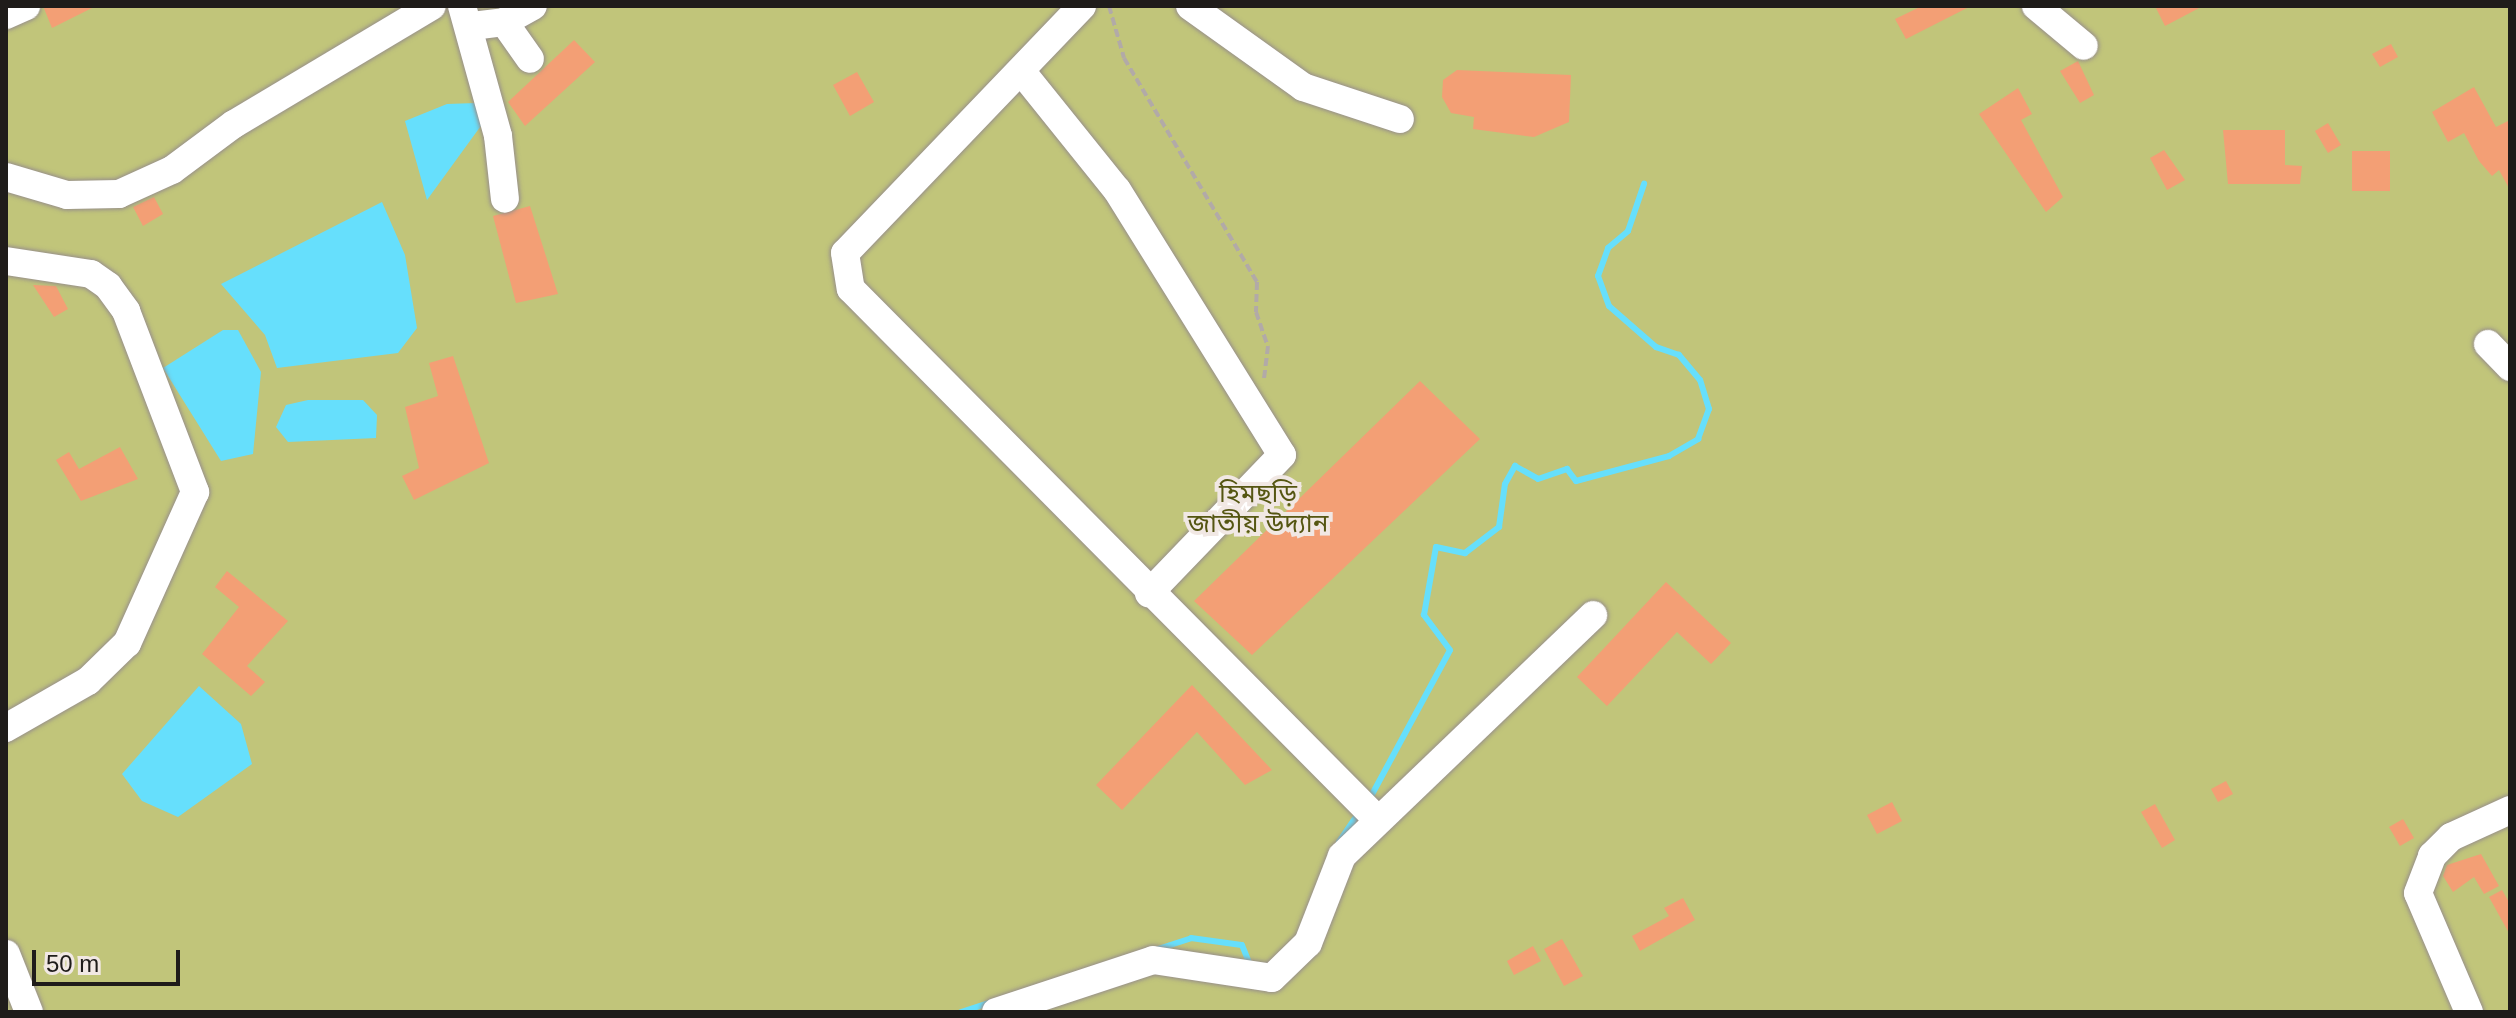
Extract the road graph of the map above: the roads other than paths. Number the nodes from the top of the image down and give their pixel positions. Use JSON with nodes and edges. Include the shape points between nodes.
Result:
{"nodes":[{"id":1,"x":26,"y":6,"type":"edge"},
{"id":2,"x":432,"y":6,"type":"edge"},
{"id":3,"x":533,"y":6,"type":"edge"},
{"id":4,"x":1082,"y":6,"type":"edge"},
{"id":5,"x":1190,"y":6,"type":"edge"},
{"id":6,"x":2036,"y":6,"type":"edge"},
{"id":7,"x":6,"y":15,"type":"edge"},
{"id":8,"x":467,"y":16,"type":"edge"},
{"id":9,"x":504,"y":22,"type":"junction"},
{"id":10,"x":2084,"y":46,"type":"dead end"},
{"id":11,"x":530,"y":59,"type":"dead end"},
{"id":12,"x":1022,"y":72,"type":"junction"},
{"id":13,"x":1400,"y":119,"type":"dead end"},
{"id":14,"x":6,"y":177,"type":"edge"},
{"id":15,"x":505,"y":199,"type":"dead end"},
{"id":16,"x":6,"y":261,"type":"edge"},
{"id":17,"x":2488,"y":344,"type":"dead end"},
{"id":18,"x":2510,"y":367,"type":"edge"},
{"id":19,"x":1149,"y":593,"type":"junction"},
{"id":20,"x":1593,"y":615,"type":"dead end"},
{"id":21,"x":6,"y":728,"type":"edge"},
{"id":22,"x":2510,"y":810,"type":"edge"},
{"id":23,"x":1376,"y":818,"type":"junction"},
{"id":24,"x":6,"y":954,"type":"edge"},
{"id":25,"x":29,"y":1012,"type":"edge"},
{"id":26,"x":996,"y":1012,"type":"edge"},
{"id":27,"x":2469,"y":1012,"type":"edge"}],
"edges":[{"from":1,"to":7,"type":"street"},
{"from":2,"to":14,"type":"street","via":[[234,124],[172,170],[119,194],[67,195]]},
{"from":3,"to":9,"type":"street"},
{"from":4,"to":12,"type":"street"},
{"from":5,"to":13,"type":"street","via":[[1303,87]]},
{"from":6,"to":10,"type":"street"},
{"from":8,"to":9,"type":"street"},
{"from":8,"to":15,"type":"street"},
{"from":9,"to":11,"type":"street"},
{"from":12,"to":19,"type":"street","via":[[1117,190],[1282,455]]},
{"from":12,"to":19,"type":"street","via":[[845,253],[851,289]]},
{"from":16,"to":21,"type":"street","via":[[91,274],[108,286],[126,311],[195,492],[127,643],[88,681]]},
{"from":17,"to":18,"type":"street"},
{"from":19,"to":23,"type":"street"},
{"from":20,"to":23,"type":"street","via":[[1393,810]]},
{"from":22,"to":27,"type":"street","via":[[2451,837],[2432,856],[2418,893]]},
{"from":23,"to":26,"type":"street","via":[[1342,856],[1308,943],[1272,978],[1153,960]]},
{"from":24,"to":25,"type":"street"}]}
